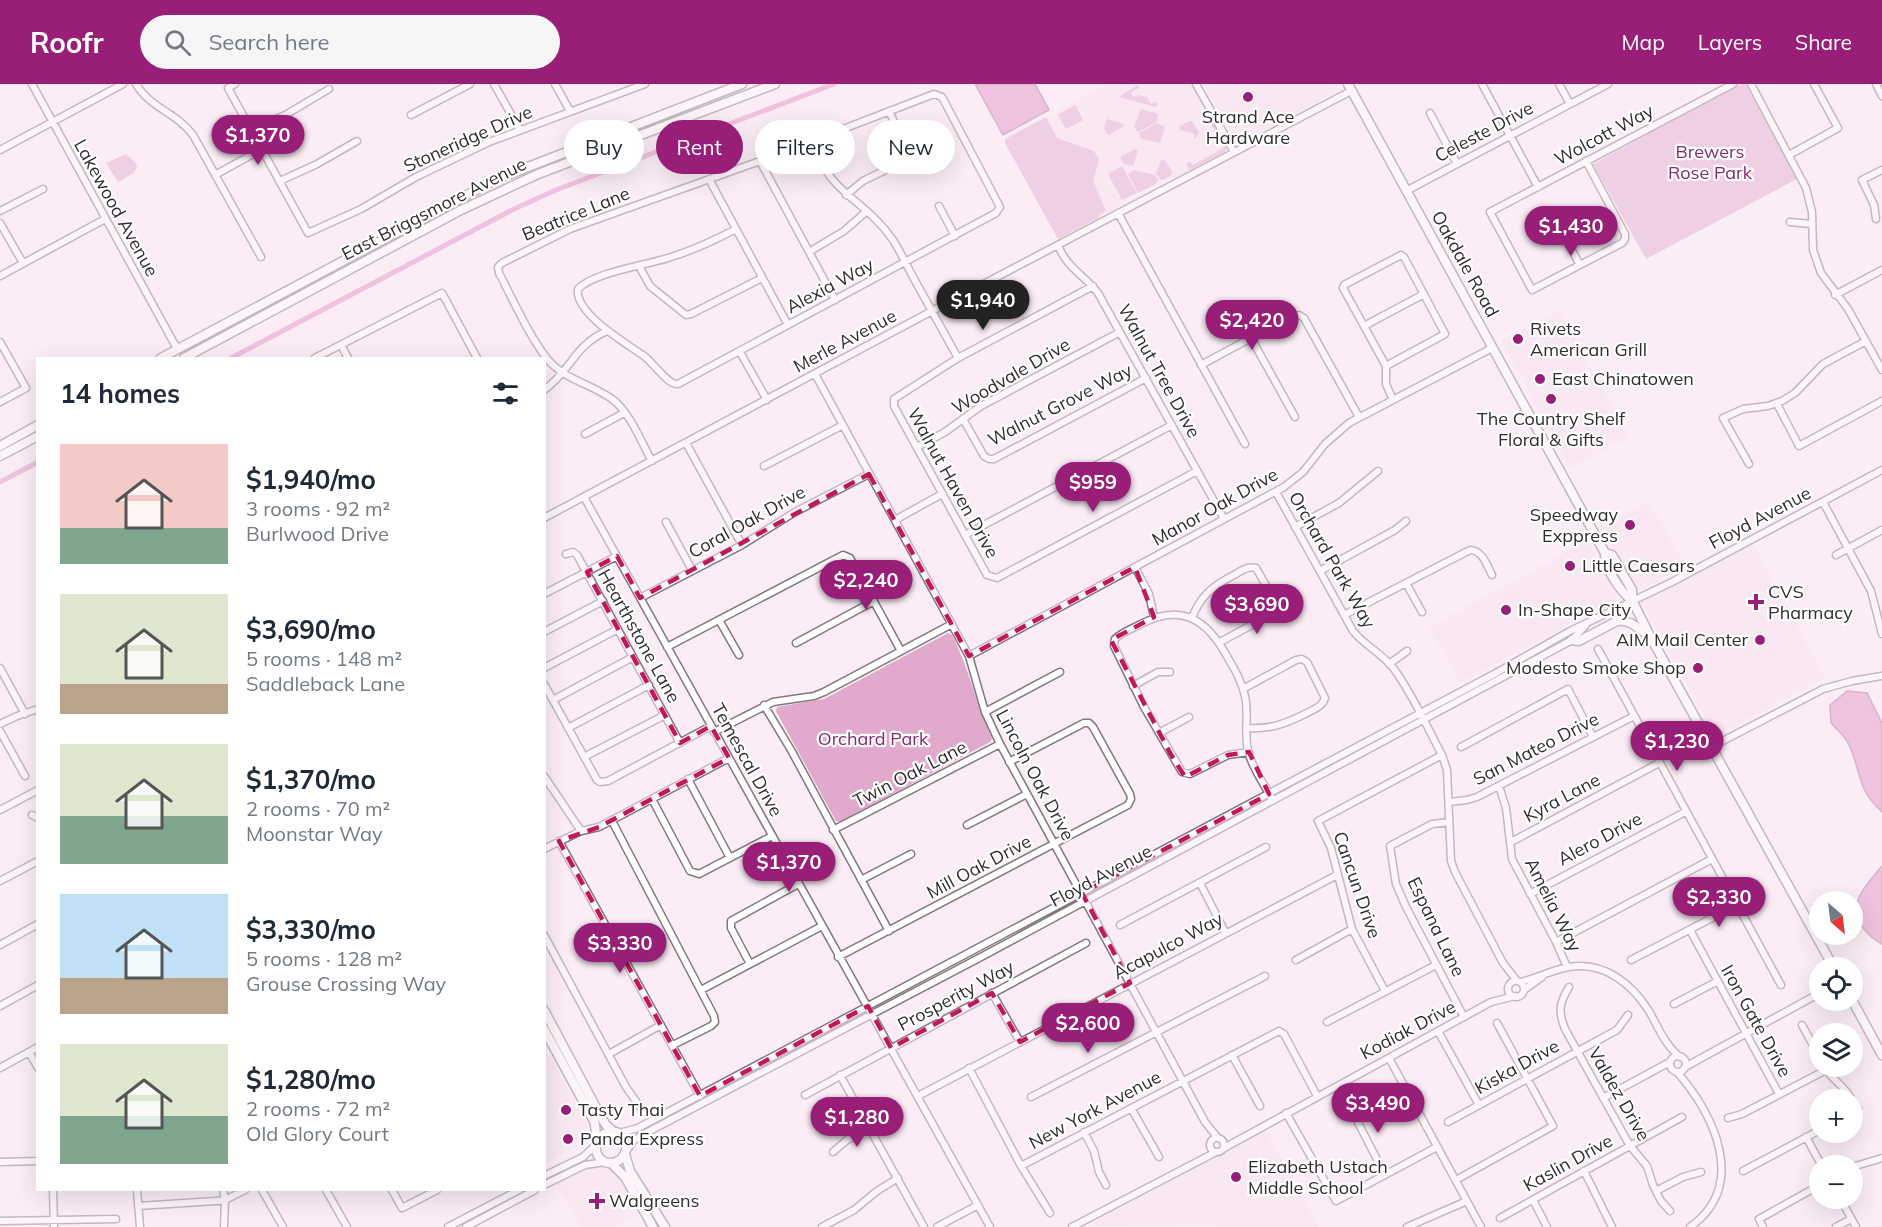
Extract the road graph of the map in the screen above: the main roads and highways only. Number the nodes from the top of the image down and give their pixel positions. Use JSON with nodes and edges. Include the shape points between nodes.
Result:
{"nodes":[{"id":1,"x":742,"y":84,"type":"edge"},
{"id":2,"x":775,"y":84,"type":"edge"},
{"id":3,"x":1350,"y":87,"type":"edge"},
{"id":4,"x":176,"y":351,"type":"edge"},
{"id":5,"x":187,"y":357,"type":"edge"},
{"id":6,"x":36,"y":426,"type":"edge"},
{"id":7,"x":36,"y":437,"type":"edge"},
{"id":8,"x":0,"y":446,"type":"edge"},
{"id":9,"x":0,"y":456,"type":"edge"},
{"id":10,"x":1651,"y":638,"type":"junction"},
{"id":11,"x":1572,"y":640,"type":"road end"},
{"id":12,"x":1828,"y":957,"type":"edge"},
{"id":13,"x":1858,"y":1011,"type":"edge"},
{"id":14,"x":546,"y":1014,"type":"edge"},
{"id":15,"x":546,"y":1033,"type":"edge"},
{"id":16,"x":1882,"y":1056,"type":"edge"},
{"id":17,"x":617,"y":1133,"type":"junction"},
{"id":18,"x":597,"y":1142,"type":"junction"},
{"id":19,"x":626,"y":1152,"type":"junction"},
{"id":20,"x":608,"y":1162,"type":"junction"},
{"id":21,"x":653,"y":1227,"type":"edge"},
{"id":22,"x":665,"y":1227,"type":"edge"}],
"edges":[{"from":1,"to":4,"type":"main road","name":"East Briggsmore Avenue","via":[[497,179]]},
{"from":2,"to":5,"type":"main road","name":"East Briggsmore Avenue","via":[[502,190]]},
{"from":3,"to":10,"type":"main road","name":"Oakdale Road"},
{"from":6,"to":8,"type":"main road"},
{"from":7,"to":9,"type":"main road"},
{"from":10,"to":11,"type":"main road","via":[[1623,620]]},
{"from":10,"to":12,"type":"main road","name":"Oakdale Road"},
{"from":13,"to":16,"type":"main road"},
{"from":14,"to":17,"type":"main road","via":[[601,1117]]},
{"from":15,"to":18,"type":"main road","via":[[591,1113]]},
{"from":17,"to":18,"type":"main road","via":[[605,1133]]},
{"from":17,"to":19,"type":"main road","via":[[626,1142]]},
{"from":18,"to":20,"type":"main road","via":[[598,1156]]},
{"from":19,"to":20,"type":"main road","via":[[620,1161]]},
{"from":19,"to":22,"type":"main road","via":[[630,1171]]},
{"from":20,"to":21,"type":"main road","via":[[627,1179]]}]}
